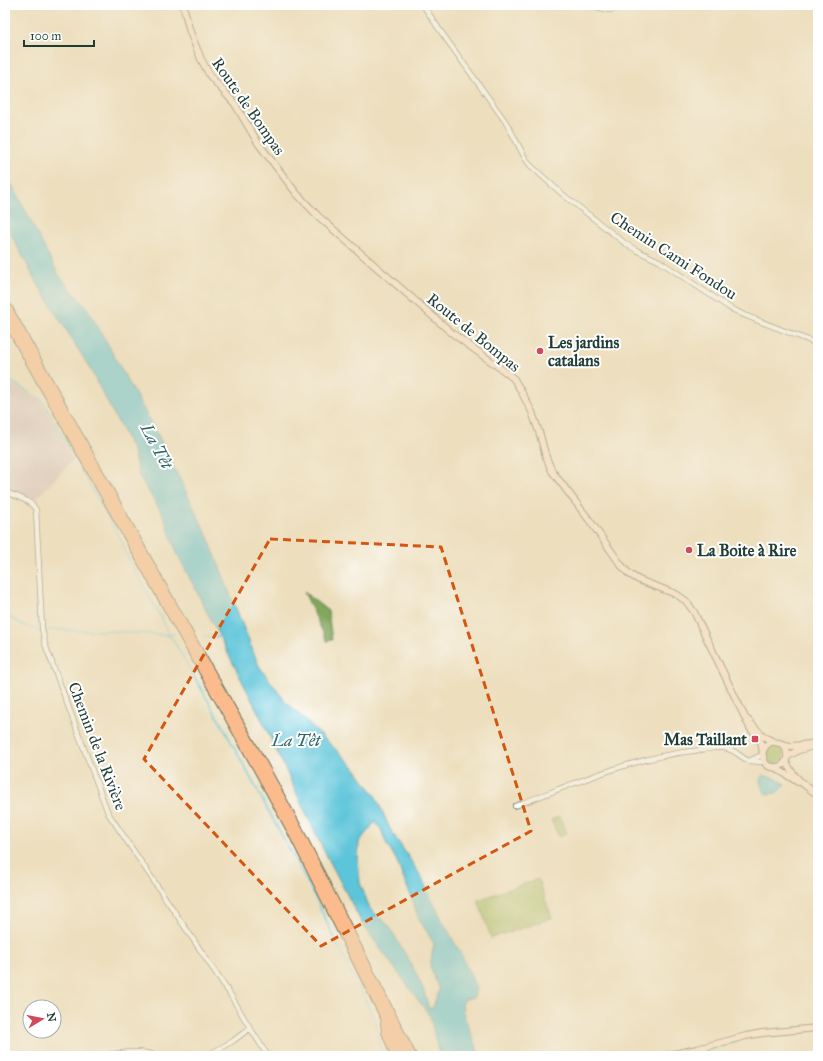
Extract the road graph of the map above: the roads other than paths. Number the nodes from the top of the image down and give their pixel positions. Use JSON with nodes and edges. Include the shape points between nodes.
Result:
{"nodes":[{"id":1,"x":183,"y":5,"type":"edge"},
{"id":2,"x":423,"y":5,"type":"edge"},
{"id":3,"x":589,"y":5,"type":"edge"},
{"id":4,"x":631,"y":5,"type":"edge"},
{"id":5,"x":5,"y":303,"type":"edge"},
{"id":6,"x":5,"y":317,"type":"edge"},
{"id":7,"x":818,"y":345,"type":"edge"},
{"id":8,"x":5,"y":492,"type":"edge"},
{"id":9,"x":739,"y":707,"type":"junction"},
{"id":10,"x":774,"y":742,"type":"junction"},
{"id":11,"x":818,"y":743,"type":"edge"},
{"id":12,"x":782,"y":744,"type":"junction"},
{"id":13,"x":818,"y":746,"type":"edge"},
{"id":14,"x":762,"y":753,"type":"junction"},
{"id":15,"x":787,"y":759,"type":"junction"},
{"id":16,"x":749,"y":761,"type":"junction"},
{"id":17,"x":764,"y":762,"type":"junction"},
{"id":18,"x":774,"y":767,"type":"junction"},
{"id":19,"x":803,"y":784,"type":"junction"},
{"id":20,"x":818,"y":795,"type":"edge"},
{"id":21,"x":515,"y":806,"type":"dead end"},
{"id":22,"x":383,"y":1015,"type":"junction"},
{"id":23,"x":250,"y":1028,"type":"junction"},
{"id":24,"x":398,"y":1028,"type":"junction"},
{"id":25,"x":818,"y":1028,"type":"edge"},
{"id":26,"x":100,"y":1056,"type":"edge"},
{"id":27,"x":157,"y":1056,"type":"edge"},
{"id":28,"x":206,"y":1056,"type":"edge"},
{"id":29,"x":268,"y":1056,"type":"edge"},
{"id":30,"x":395,"y":1056,"type":"edge"},
{"id":31,"x":404,"y":1056,"type":"edge"},
{"id":32,"x":412,"y":1056,"type":"edge"},
{"id":33,"x":417,"y":1056,"type":"edge"},
{"id":34,"x":664,"y":1056,"type":"edge"}],
"edges":[{"from":1,"to":9,"type":"main road","name":"Route de Bompas","via":[[190,32],[210,76],[235,104],[258,143],[297,194],[318,216],[452,333],[514,380],[532,412],[552,471],[630,574],[686,601],[694,612]]},
{"from":2,"to":7,"type":"street","name":"Chemin Cami Fondou","via":[[505,121],[530,165],[561,193],[626,244],[659,261],[730,308]]},
{"from":3,"to":4,"type":"street","via":[[610,10]]},
{"from":5,"to":24,"type":"highway","via":[[266,770]]},
{"from":6,"to":22,"type":"highway","via":[[291,830]]},
{"from":8,"to":23,"type":"street","name":"Chemin de la Rivière","via":[[28,501],[36,510],[45,644],[108,812]]},
{"from":9,"to":10,"type":"main road","via":[[758,731]]},
{"from":9,"to":14,"type":"main road","via":[[750,728],[760,739]]},
{"from":10,"to":12,"type":"main road"},
{"from":10,"to":14,"type":"main road","via":[[767,745]]},
{"from":11,"to":12,"type":"main road","via":[[792,746]]},
{"from":12,"to":15,"type":"main road","via":[[787,749]]},
{"from":13,"to":15,"type":"main road","via":[[793,753]]},
{"from":14,"to":16,"type":"street"},
{"from":14,"to":17,"type":"main road"},
{"from":15,"to":18,"type":"main road","via":[[780,766]]},
{"from":15,"to":19,"type":"main road","via":[[791,771]]},
{"from":16,"to":17,"type":"street"},
{"from":16,"to":21,"type":"street","via":[[728,748],[653,757],[613,769]]},
{"from":17,"to":18,"type":"main road"},
{"from":18,"to":19,"type":"main road"},
{"from":19,"to":20,"type":"main road"},
{"from":22,"to":30,"type":"highway"},
{"from":22,"to":31,"type":"highway"},
{"from":23,"to":28,"type":"street"},
{"from":23,"to":29,"type":"street","name":"Chemin de la Rivière"},
{"from":24,"to":32,"type":"highway"},
{"from":24,"to":33,"type":"highway"},
{"from":25,"to":34,"type":"main road","via":[[762,1033]]},
{"from":26,"to":27,"type":"street","via":[[147,1052]]}]}
